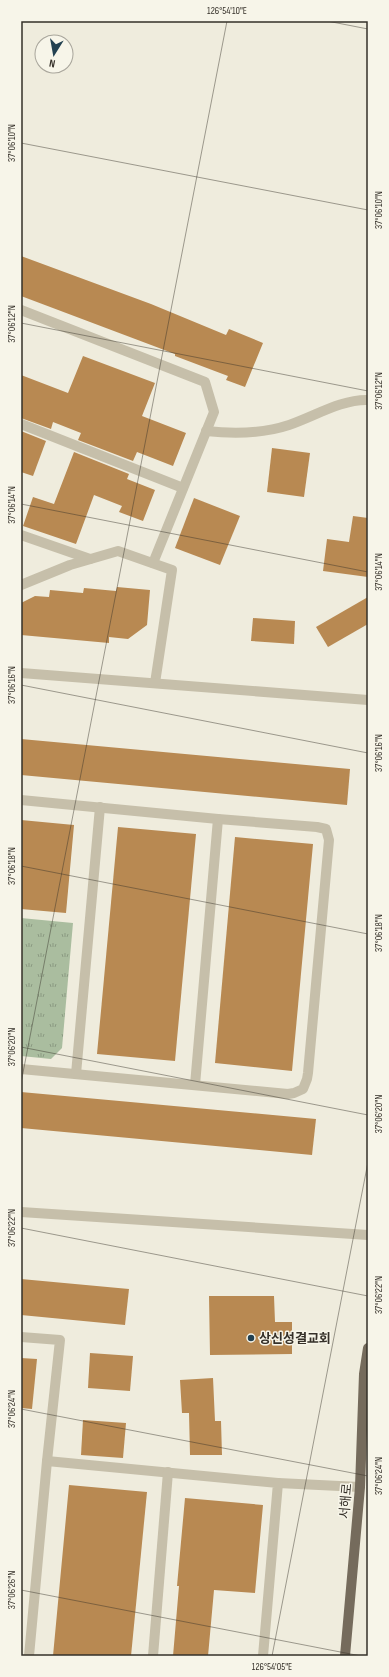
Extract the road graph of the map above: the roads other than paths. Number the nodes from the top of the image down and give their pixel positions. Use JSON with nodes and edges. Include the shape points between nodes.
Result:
{"nodes":[{"id":1,"x":21,"y":310,"type":"edge"},
{"id":2,"x":368,"y":400,"type":"edge"},
{"id":3,"x":21,"y":424,"type":"edge"},
{"id":4,"x":206,"y":431,"type":"junction"},
{"id":5,"x":183,"y":488,"type":"junction"},
{"id":6,"x":21,"y":535,"type":"edge"},
{"id":7,"x":90,"y":559,"type":"junction"},
{"id":8,"x":153,"y":563,"type":"junction"},
{"id":9,"x":21,"y":585,"type":"edge"},
{"id":10,"x":21,"y":673,"type":"edge"},
{"id":11,"x":155,"y":683,"type":"junction"},
{"id":12,"x":368,"y":700,"type":"edge"},
{"id":13,"x":21,"y":800,"type":"edge"},
{"id":14,"x":100,"y":807,"type":"junction"},
{"id":15,"x":218,"y":819,"type":"junction"},
{"id":16,"x":21,"y":1069,"type":"edge"},
{"id":17,"x":76,"y":1074,"type":"junction"},
{"id":18,"x":195,"y":1085,"type":"junction"},
{"id":19,"x":21,"y":1212,"type":"edge"},
{"id":20,"x":368,"y":1235,"type":"edge"},
{"id":21,"x":21,"y":1337,"type":"edge"},
{"id":22,"x":368,"y":1348,"type":"edge"},
{"id":23,"x":366,"y":1373,"type":"edge"},
{"id":24,"x":47,"y":1461,"type":"junction"},
{"id":25,"x":168,"y":1472,"type":"junction"},
{"id":26,"x":278,"y":1483,"type":"junction"},
{"id":27,"x":360,"y":1487,"type":"junction"},
{"id":28,"x":29,"y":1656,"type":"edge"},
{"id":29,"x":153,"y":1656,"type":"edge"},
{"id":30,"x":263,"y":1656,"type":"edge"},
{"id":31,"x":345,"y":1656,"type":"edge"}],
"edges":[{"from":1,"to":4,"type":"street","via":[[205,382],[214,412]]},
{"from":2,"to":4,"type":"street","via":[[341,405],[288,425],[260,432]]},
{"from":3,"to":5,"type":"street"},
{"from":4,"to":5,"type":"street"},
{"from":5,"to":8,"type":"street"},
{"from":6,"to":7,"type":"street"},
{"from":7,"to":8,"type":"street","via":[[118,551]]},
{"from":7,"to":9,"type":"street"},
{"from":8,"to":11,"type":"street","via":[[172,570]]},
{"from":10,"to":11,"type":"street"},
{"from":11,"to":12,"type":"street"},
{"from":13,"to":14,"type":"street"},
{"from":14,"to":15,"type":"street"},
{"from":14,"to":17,"type":"street"},
{"from":15,"to":18,"type":"street"},
{"from":15,"to":18,"type":"street","via":[[322,827],[326,830],[328,840],[308,1073],[306,1084],[299,1091],[288,1094]]},
{"from":16,"to":17,"type":"street"},
{"from":17,"to":18,"type":"street"},
{"from":19,"to":20,"type":"street"},
{"from":21,"to":24,"type":"street","via":[[60,1340]]},
{"from":22,"to":23,"type":"main road","name":"서해로"},
{"from":23,"to":27,"type":"main road","name":"서해로"},
{"from":24,"to":25,"type":"street"},
{"from":24,"to":28,"type":"street"},
{"from":25,"to":26,"type":"street"},
{"from":25,"to":29,"type":"street"},
{"from":26,"to":27,"type":"street"},
{"from":26,"to":30,"type":"street"},
{"from":27,"to":31,"type":"main road","name":"서해로"}]}
